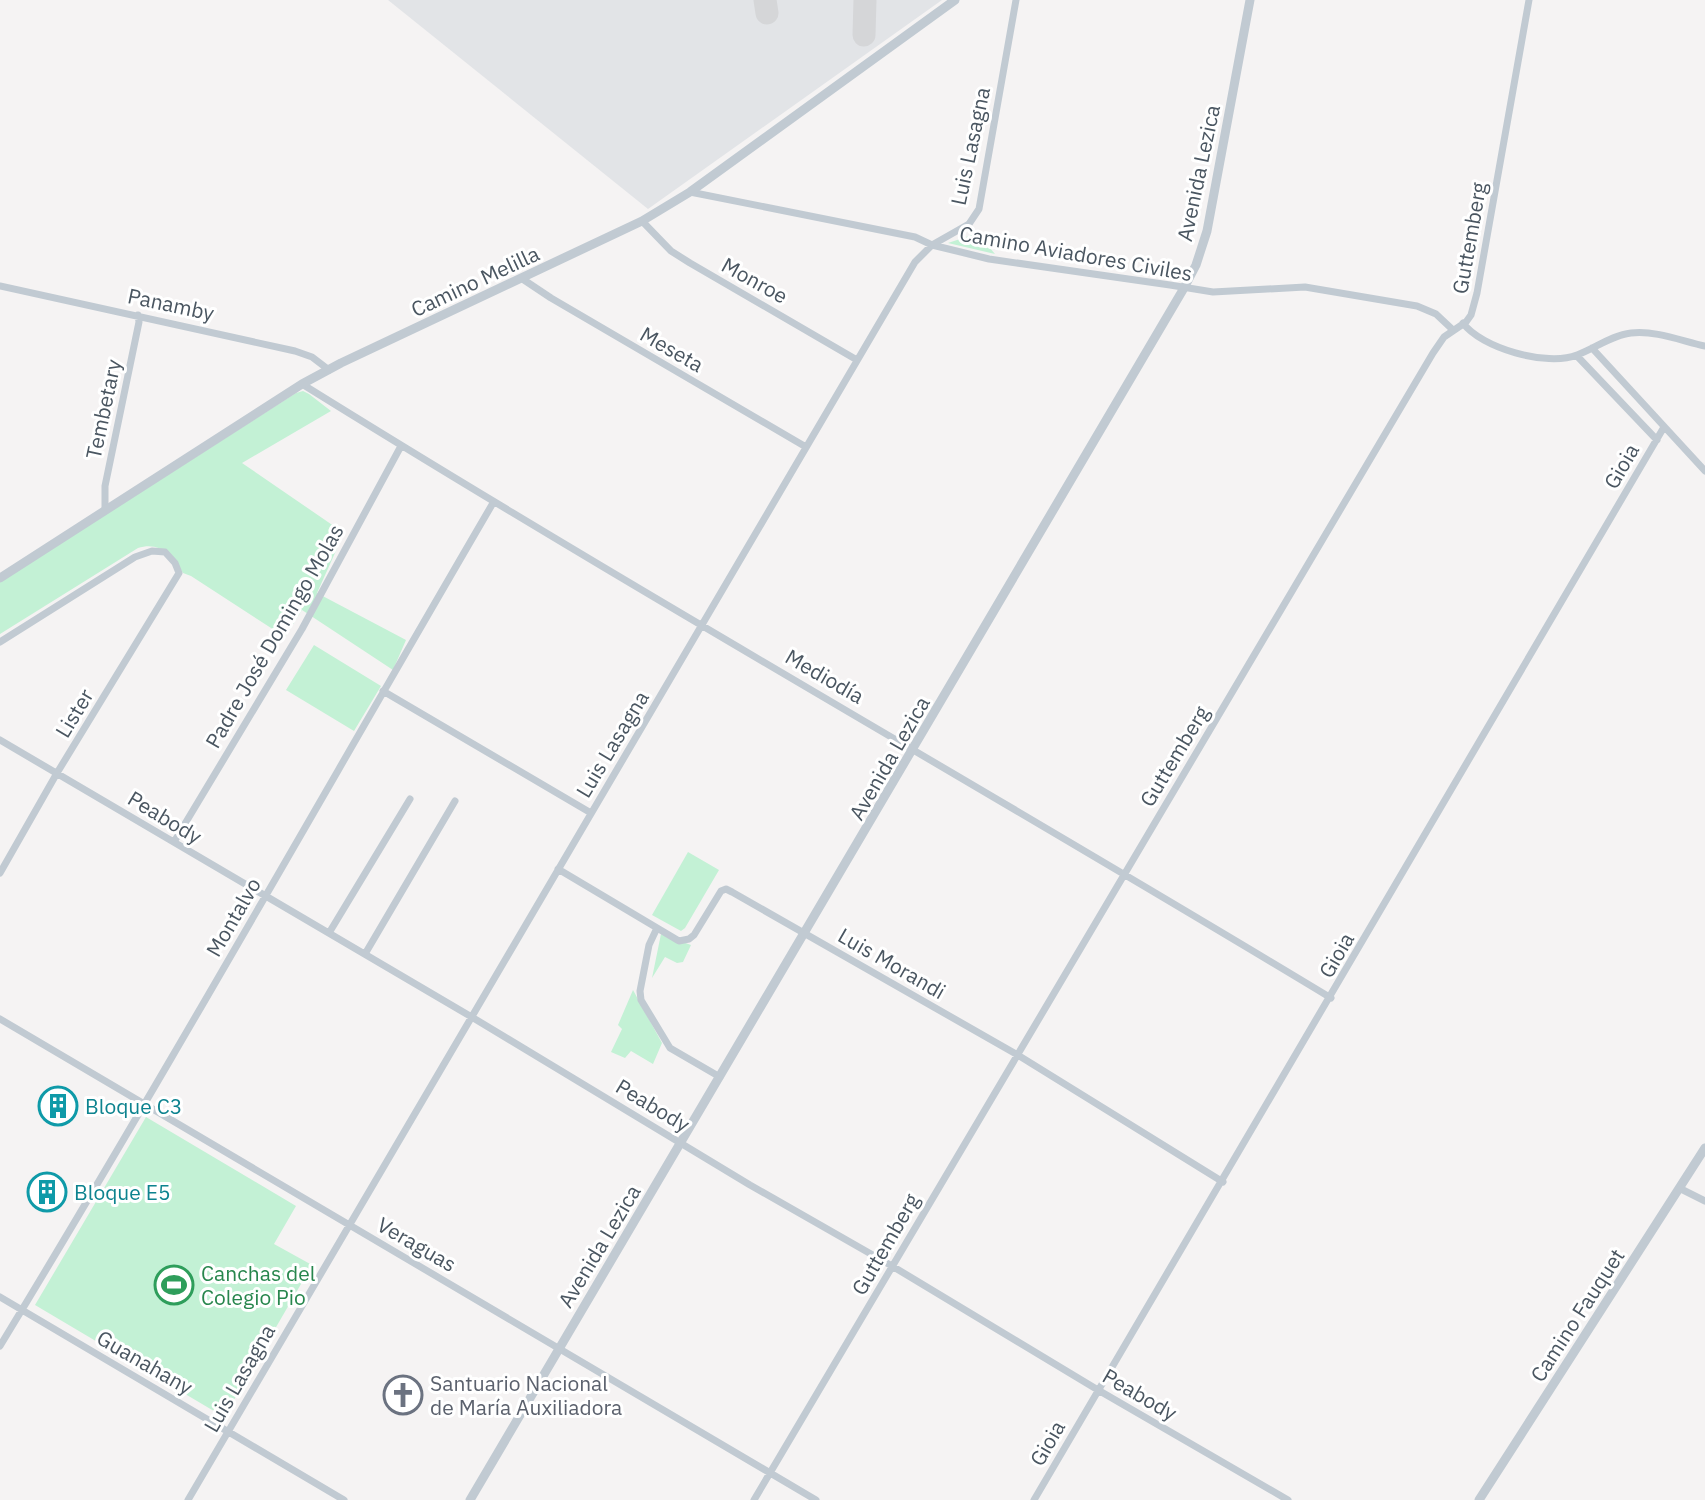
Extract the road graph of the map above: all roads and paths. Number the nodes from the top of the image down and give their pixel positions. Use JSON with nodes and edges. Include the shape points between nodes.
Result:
{"nodes":[{"id":1,"x":955,"y":0,"type":"edge"},
{"id":2,"x":1016,"y":0,"type":"edge"},
{"id":3,"x":1250,"y":0,"type":"edge"},
{"id":4,"x":1529,"y":0,"type":"edge"},
{"id":5,"x":690,"y":192,"type":"junction"},
{"id":6,"x":642,"y":222,"type":"junction"},
{"id":7,"x":932,"y":245,"type":"junction"},
{"id":8,"x":521,"y":278,"type":"junction"},
{"id":9,"x":0,"y":286,"type":"edge"},
{"id":10,"x":1184,"y":288,"type":"junction"},
{"id":11,"x":138,"y":315,"type":"junction"},
{"id":12,"x":1463,"y":323,"type":"junction"},
{"id":13,"x":1453,"y":330,"type":"junction"},
{"id":14,"x":1705,"y":346,"type":"edge"},
{"id":15,"x":1592,"y":348,"type":"junction"},
{"id":16,"x":1577,"y":356,"type":"junction"},
{"id":17,"x":857,"y":360,"type":"junction"},
{"id":18,"x":329,"y":370,"type":"junction"},
{"id":19,"x":302,"y":384,"type":"junction"},
{"id":20,"x":1664,"y":427,"type":"junction"},
{"id":21,"x":1657,"y":440,"type":"junction"},
{"id":22,"x":401,"y":446,"type":"junction"},
{"id":23,"x":806,"y":447,"type":"junction"},
{"id":24,"x":1705,"y":471,"type":"edge"},
{"id":25,"x":493,"y":503,"type":"junction"},
{"id":26,"x":105,"y":511,"type":"junction"},
{"id":27,"x":0,"y":578,"type":"edge"},
{"id":28,"x":703,"y":625,"type":"junction"},
{"id":29,"x":0,"y":642,"type":"edge"},
{"id":30,"x":383,"y":691,"type":"junction"},
{"id":31,"x":0,"y":740,"type":"edge"},
{"id":32,"x":915,"y":749,"type":"junction"},
{"id":33,"x":57,"y":774,"type":"junction"},
{"id":34,"x":410,"y":799,"type":"dead end"},
{"id":35,"x":455,"y":801,"type":"dead end"},
{"id":36,"x":591,"y":813,"type":"junction"},
{"id":37,"x":174,"y":842,"type":"junction"},
{"id":38,"x":558,"y":869,"type":"junction"},
{"id":39,"x":0,"y":873,"type":"edge"},
{"id":40,"x":1126,"y":873,"type":"junction"},
{"id":41,"x":265,"y":896,"type":"junction"},
{"id":42,"x":657,"y":928,"type":"junction"},
{"id":43,"x":329,"y":933,"type":"junction"},
{"id":44,"x":806,"y":934,"type":"junction"},
{"id":45,"x":365,"y":954,"type":"junction"},
{"id":46,"x":1331,"y":998,"type":"junction"},
{"id":47,"x":470,"y":1016,"type":"junction"},
{"id":48,"x":0,"y":1019,"type":"edge"},
{"id":49,"x":1016,"y":1054,"type":"junction"},
{"id":50,"x":720,"y":1077,"type":"junction"},
{"id":51,"x":145,"y":1104,"type":"junction"},
{"id":52,"x":681,"y":1142,"type":"junction"},
{"id":53,"x":1705,"y":1148,"type":"edge"},
{"id":54,"x":1223,"y":1182,"type":"junction"},
{"id":55,"x":1679,"y":1188,"type":"junction"},
{"id":56,"x":1705,"y":1201,"type":"edge"},
{"id":57,"x":348,"y":1224,"type":"junction"},
{"id":58,"x":892,"y":1266,"type":"junction"},
{"id":59,"x":0,"y":1297,"type":"edge"},
{"id":60,"x":22,"y":1311,"type":"junction"},
{"id":61,"x":0,"y":1346,"type":"edge"},
{"id":62,"x":559,"y":1348,"type":"junction"},
{"id":63,"x":1098,"y":1390,"type":"junction"},
{"id":64,"x":228,"y":1432,"type":"junction"},
{"id":65,"x":770,"y":1473,"type":"junction"},
{"id":66,"x":188,"y":1500,"type":"edge"},
{"id":67,"x":344,"y":1500,"type":"edge"},
{"id":68,"x":470,"y":1500,"type":"edge"},
{"id":69,"x":754,"y":1500,"type":"edge"},
{"id":70,"x":816,"y":1500,"type":"edge"},
{"id":71,"x":1034,"y":1500,"type":"edge"},
{"id":72,"x":1287,"y":1500,"type":"edge"},
{"id":73,"x":1479,"y":1500,"type":"edge"}],
"edges":[{"from":1,"to":5,"type":"street","name":"Camino Melilla"},
{"from":2,"to":7,"type":"street","name":"Luis Lasagna","via":[[979,209],[969,224]]},
{"from":3,"to":10,"type":"street","name":"Avenida Lezica","via":[[1207,231]]},
{"from":4,"to":12,"type":"street","name":"Guttemberg","via":[[1475,300]]},
{"from":5,"to":6,"type":"street","name":"Camino Melilla"},
{"from":5,"to":7,"type":"street","name":"Camino Aviadores Civiles","via":[[915,237]]},
{"from":6,"to":8,"type":"street","name":"Camino Melilla"},
{"from":6,"to":17,"type":"street","name":"Monroe","via":[[671,251]]},
{"from":7,"to":10,"type":"street","name":"Camino Aviadores Civiles","via":[[989,259]]},
{"from":7,"to":17,"type":"street","name":"Luis Lasagna","via":[[915,262]]},
{"from":8,"to":18,"type":"street","name":"Camino Melilla"},
{"from":8,"to":23,"type":"street","name":"Meseta"},
{"from":9,"to":11,"type":"street","name":"Panamby"},
{"from":10,"to":13,"type":"street","name":"Camino Aviadores Civiles","via":[[1225,292],[1304,287],[1417,306],[1436,314]]},
{"from":10,"to":32,"type":"street","name":"Avenida Lezica"},
{"from":11,"to":18,"type":"street","name":"Panamby","via":[[295,351]]},
{"from":11,"to":26,"type":"street","name":"Tembetary","via":[[105,486]]},
{"from":12,"to":13,"type":"street","name":"Guttemberg"},
{"from":12,"to":16,"type":"street","via":[[1475,337],[1506,350],[1555,359]]},
{"from":13,"to":40,"type":"street","name":"Guttemberg","via":[[1433,353]]},
{"from":14,"to":15,"type":"street","via":[[1638,333]]},
{"from":15,"to":16,"type":"street"},
{"from":15,"to":20,"type":"street"},
{"from":16,"to":21,"type":"street"},
{"from":17,"to":23,"type":"street","name":"Luis Lasagna"},
{"from":18,"to":19,"type":"street","name":"Camino Melilla"},
{"from":19,"to":22,"type":"street","name":"Mediodía"},
{"from":19,"to":26,"type":"street","name":"Camino Melilla"},
{"from":20,"to":21,"type":"street","name":"Gioia"},
{"from":20,"to":24,"type":"street"},
{"from":21,"to":46,"type":"street","name":"Gioia"},
{"from":22,"to":25,"type":"street","name":"Mediodía"},
{"from":22,"to":37,"type":"street","name":"Padre José Domingo Molas","via":[[302,629]]},
{"from":23,"to":28,"type":"street","name":"Luis Lasagna"},
{"from":25,"to":28,"type":"street","name":"Mediodía"},
{"from":25,"to":30,"type":"street","name":"Montalvo"},
{"from":26,"to":27,"type":"street","name":"Camino Melilla"},
{"from":28,"to":32,"type":"street","name":"Mediodía"},
{"from":28,"to":36,"type":"street","name":"Luis Lasagna"},
{"from":29,"to":33,"type":"street","name":"Lister","via":[[135,557],[165,552],[180,573]]},
{"from":30,"to":36,"type":"street"},
{"from":30,"to":41,"type":"street","name":"Montalvo"},
{"from":31,"to":33,"type":"street","name":"Peabody"},
{"from":32,"to":40,"type":"street","name":"Mediodía"},
{"from":32,"to":44,"type":"street","name":"Avenida Lezica"},
{"from":33,"to":37,"type":"street","name":"Peabody"},
{"from":33,"to":39,"type":"street","name":"Lister"},
{"from":34,"to":43,"type":"street"},
{"from":35,"to":45,"type":"street"},
{"from":36,"to":38,"type":"street","name":"Luis Lasagna"},
{"from":37,"to":41,"type":"street","name":"Peabody"},
{"from":38,"to":42,"type":"street","name":"Luis Morandi"},
{"from":38,"to":47,"type":"street","name":"Luis Lasagna"},
{"from":40,"to":46,"type":"street","name":"Mediodía"},
{"from":40,"to":49,"type":"street","name":"Guttemberg"},
{"from":41,"to":43,"type":"street","name":"Peabody"},
{"from":41,"to":51,"type":"street","name":"Montalvo"},
{"from":42,"to":44,"type":"street","name":"Luis Morandi","via":[[679,941],[689,939],[726,889]]},
{"from":42,"to":50,"type":"street","via":[[649,945],[641,1000],[670,1048]]},
{"from":43,"to":45,"type":"street","name":"Peabody"},
{"from":44,"to":49,"type":"street","name":"Luis Morandi"},
{"from":44,"to":50,"type":"street","name":"Avenida Lezica"},
{"from":45,"to":47,"type":"street","name":"Peabody"},
{"from":46,"to":54,"type":"street","name":"Gioia"},
{"from":47,"to":52,"type":"street","name":"Peabody"},
{"from":47,"to":57,"type":"street","name":"Luis Lasagna"},
{"from":48,"to":51,"type":"street","name":"Veraguas"},
{"from":49,"to":54,"type":"street","name":"Luis Morandi"},
{"from":49,"to":58,"type":"street","name":"Guttemberg"},
{"from":50,"to":52,"type":"street","name":"Avenida Lezica"},
{"from":51,"to":57,"type":"street","name":"Veraguas"},
{"from":51,"to":60,"type":"street","name":"Montalvo"},
{"from":52,"to":58,"type":"street","name":"Peabody"},
{"from":52,"to":62,"type":"street","name":"Avenida Lezica"},
{"from":53,"to":55,"type":"street","name":"Camino Fauquet"},
{"from":54,"to":63,"type":"street","name":"Gioia"},
{"from":55,"to":56,"type":"street"},
{"from":55,"to":73,"type":"street","name":"Camino Fauquet"},
{"from":57,"to":62,"type":"street","name":"Veraguas"},
{"from":57,"to":64,"type":"street","name":"Luis Lasagna"},
{"from":58,"to":63,"type":"street","name":"Peabody"},
{"from":58,"to":65,"type":"street","name":"Guttemberg"},
{"from":59,"to":60,"type":"street","name":"Guanahany"},
{"from":60,"to":61,"type":"street","name":"Montalvo"},
{"from":60,"to":64,"type":"street","name":"Guanahany"},
{"from":62,"to":65,"type":"street","name":"Veraguas"},
{"from":62,"to":68,"type":"street","name":"Avenida Lezica"},
{"from":63,"to":71,"type":"street","name":"Gioia"},
{"from":63,"to":72,"type":"street","name":"Peabody"},
{"from":64,"to":66,"type":"street","name":"Luis Lasagna"},
{"from":64,"to":67,"type":"street","name":"Guanahany"},
{"from":65,"to":69,"type":"street","name":"Guttemberg"},
{"from":65,"to":70,"type":"street","name":"Veraguas"}]}
